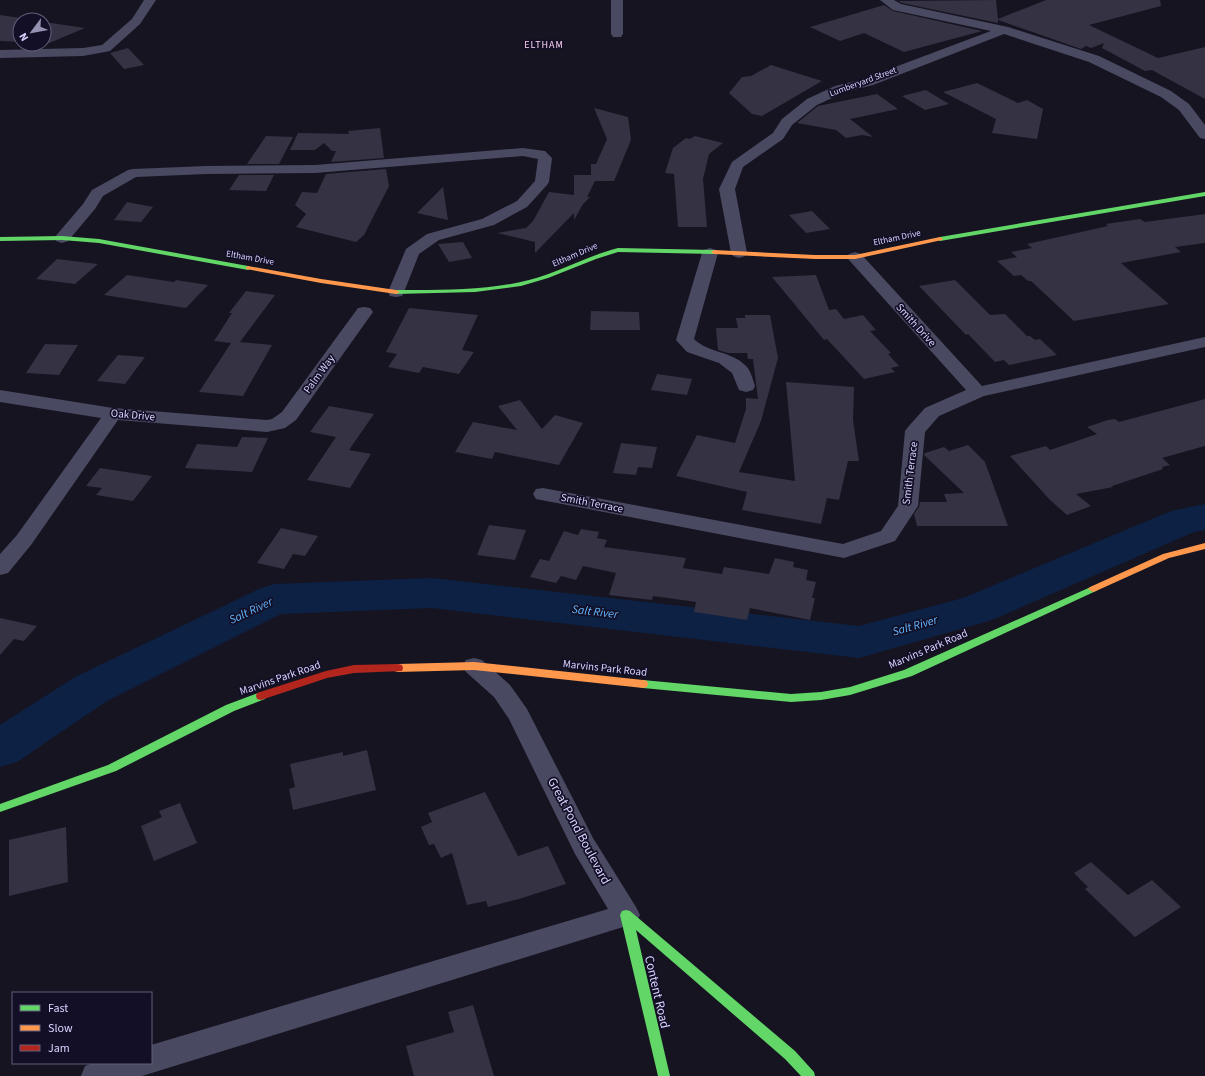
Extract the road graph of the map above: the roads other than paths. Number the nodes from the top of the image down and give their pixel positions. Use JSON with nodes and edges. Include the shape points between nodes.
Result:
{"nodes":[{"id":1,"x":150,"y":0,"type":"edge"},
{"id":2,"x":618,"y":0,"type":"edge"},
{"id":3,"x":886,"y":0,"type":"edge"},
{"id":4,"x":1004,"y":30,"type":"junction"},
{"id":5,"x":617,"y":34,"type":"dead end"},
{"id":6,"x":0,"y":54,"type":"edge"},
{"id":7,"x":1203,"y":129,"type":"edge"},
{"id":8,"x":1205,"y":194,"type":"edge"},
{"id":9,"x":62,"y":238,"type":"junction"},
{"id":10,"x":0,"y":239,"type":"edge"},
{"id":11,"x":710,"y":253,"type":"junction"},
{"id":12,"x":739,"y":253,"type":"junction"},
{"id":13,"x":855,"y":257,"type":"junction"},
{"id":14,"x":396,"y":292,"type":"junction"},
{"id":15,"x":364,"y":312,"type":"dead end"},
{"id":16,"x":1205,"y":342,"type":"edge"},
{"id":17,"x":746,"y":386,"type":"dead end"},
{"id":18,"x":978,"y":392,"type":"junction"},
{"id":19,"x":0,"y":396,"type":"edge"},
{"id":20,"x":113,"y":414,"type":"junction"},
{"id":21,"x":267,"y":426,"type":"joint"},
{"id":22,"x":542,"y":494,"type":"dead end"},
{"id":23,"x":1205,"y":546,"type":"edge"},
{"id":24,"x":0,"y":568,"type":"edge"},
{"id":25,"x":474,"y":666,"type":"junction"},
{"id":26,"x":0,"y":808,"type":"edge"},
{"id":27,"x":626,"y":915,"type":"junction"},
{"id":28,"x":152,"y":1059,"type":"edge"},
{"id":29,"x":136,"y":1064,"type":"edge"},
{"id":30,"x":96,"y":1076,"type":"edge"},
{"id":31,"x":664,"y":1076,"type":"edge"},
{"id":32,"x":809,"y":1076,"type":"edge"}],
"edges":[{"from":1,"to":6,"type":"street","via":[[136,21],[106,48],[83,52]]},
{"from":2,"to":5,"type":"street"},
{"from":3,"to":4,"type":"street","via":[[898,7]]},
{"from":4,"to":7,"type":"street","via":[[1094,59],[1149,85],[1184,107]]},
{"from":4,"to":12,"type":"street","name":"Lumberyard Street","via":[[868,82],[840,89],[812,102],[786,122],[778,136],[737,165],[727,189]]},
{"from":8,"to":13,"type":"street","name":"Eltham Drive","via":[[969,233]]},
{"from":9,"to":10,"type":"street","name":"Eltham Drive"},
{"from":9,"to":14,"type":"street","name":"Eltham Drive","via":[[107,242]]},
{"from":9,"to":14,"type":"street","via":[[90,206],[97,192],[133,173],[315,169],[523,152],[540,154],[545,158],[542,182],[522,204],[488,222],[434,237],[412,252]]},
{"from":11,"to":12,"type":"street","name":"Eltham Drive"},
{"from":11,"to":14,"type":"street","name":"Eltham Drive","via":[[618,250],[521,284],[464,291]]},
{"from":11,"to":17,"type":"street","via":[[685,340],[693,348],[725,359],[740,370]]},
{"from":12,"to":13,"type":"street","name":"Eltham Drive"},
{"from":13,"to":18,"type":"street","name":"Smith Drive"},
{"from":15,"to":21,"type":"street","name":"Palm Way","via":[[289,416],[278,424]]},
{"from":16,"to":18,"type":"street","name":"Smith Terrace"},
{"from":18,"to":22,"type":"street","name":"Smith Terrace","via":[[932,412],[915,431],[908,506],[888,536],[844,551]]},
{"from":19,"to":20,"type":"street","name":"Oak Drive"},
{"from":20,"to":21,"type":"street","name":"Oak Drive"},
{"from":20,"to":24,"type":"street","via":[[24,540]]},
{"from":23,"to":25,"type":"street","name":"Marvins Park Road","via":[[1166,556],[908,673],[821,696],[791,698],[748,695]]},
{"from":25,"to":26,"type":"street","name":"Marvins Park Road","via":[[354,669],[326,675],[246,701],[112,768]]},
{"from":25,"to":27,"type":"street","name":"Great Pond Boulevard","via":[[502,691],[519,715],[584,846]]},
{"from":27,"to":28,"type":"street"},
{"from":27,"to":31,"type":"street","name":"Content Road"},
{"from":27,"to":32,"type":"street","name":"Great Pond Boulevard","via":[[790,1055]]},
{"from":29,"to":30,"type":"street"}]}
